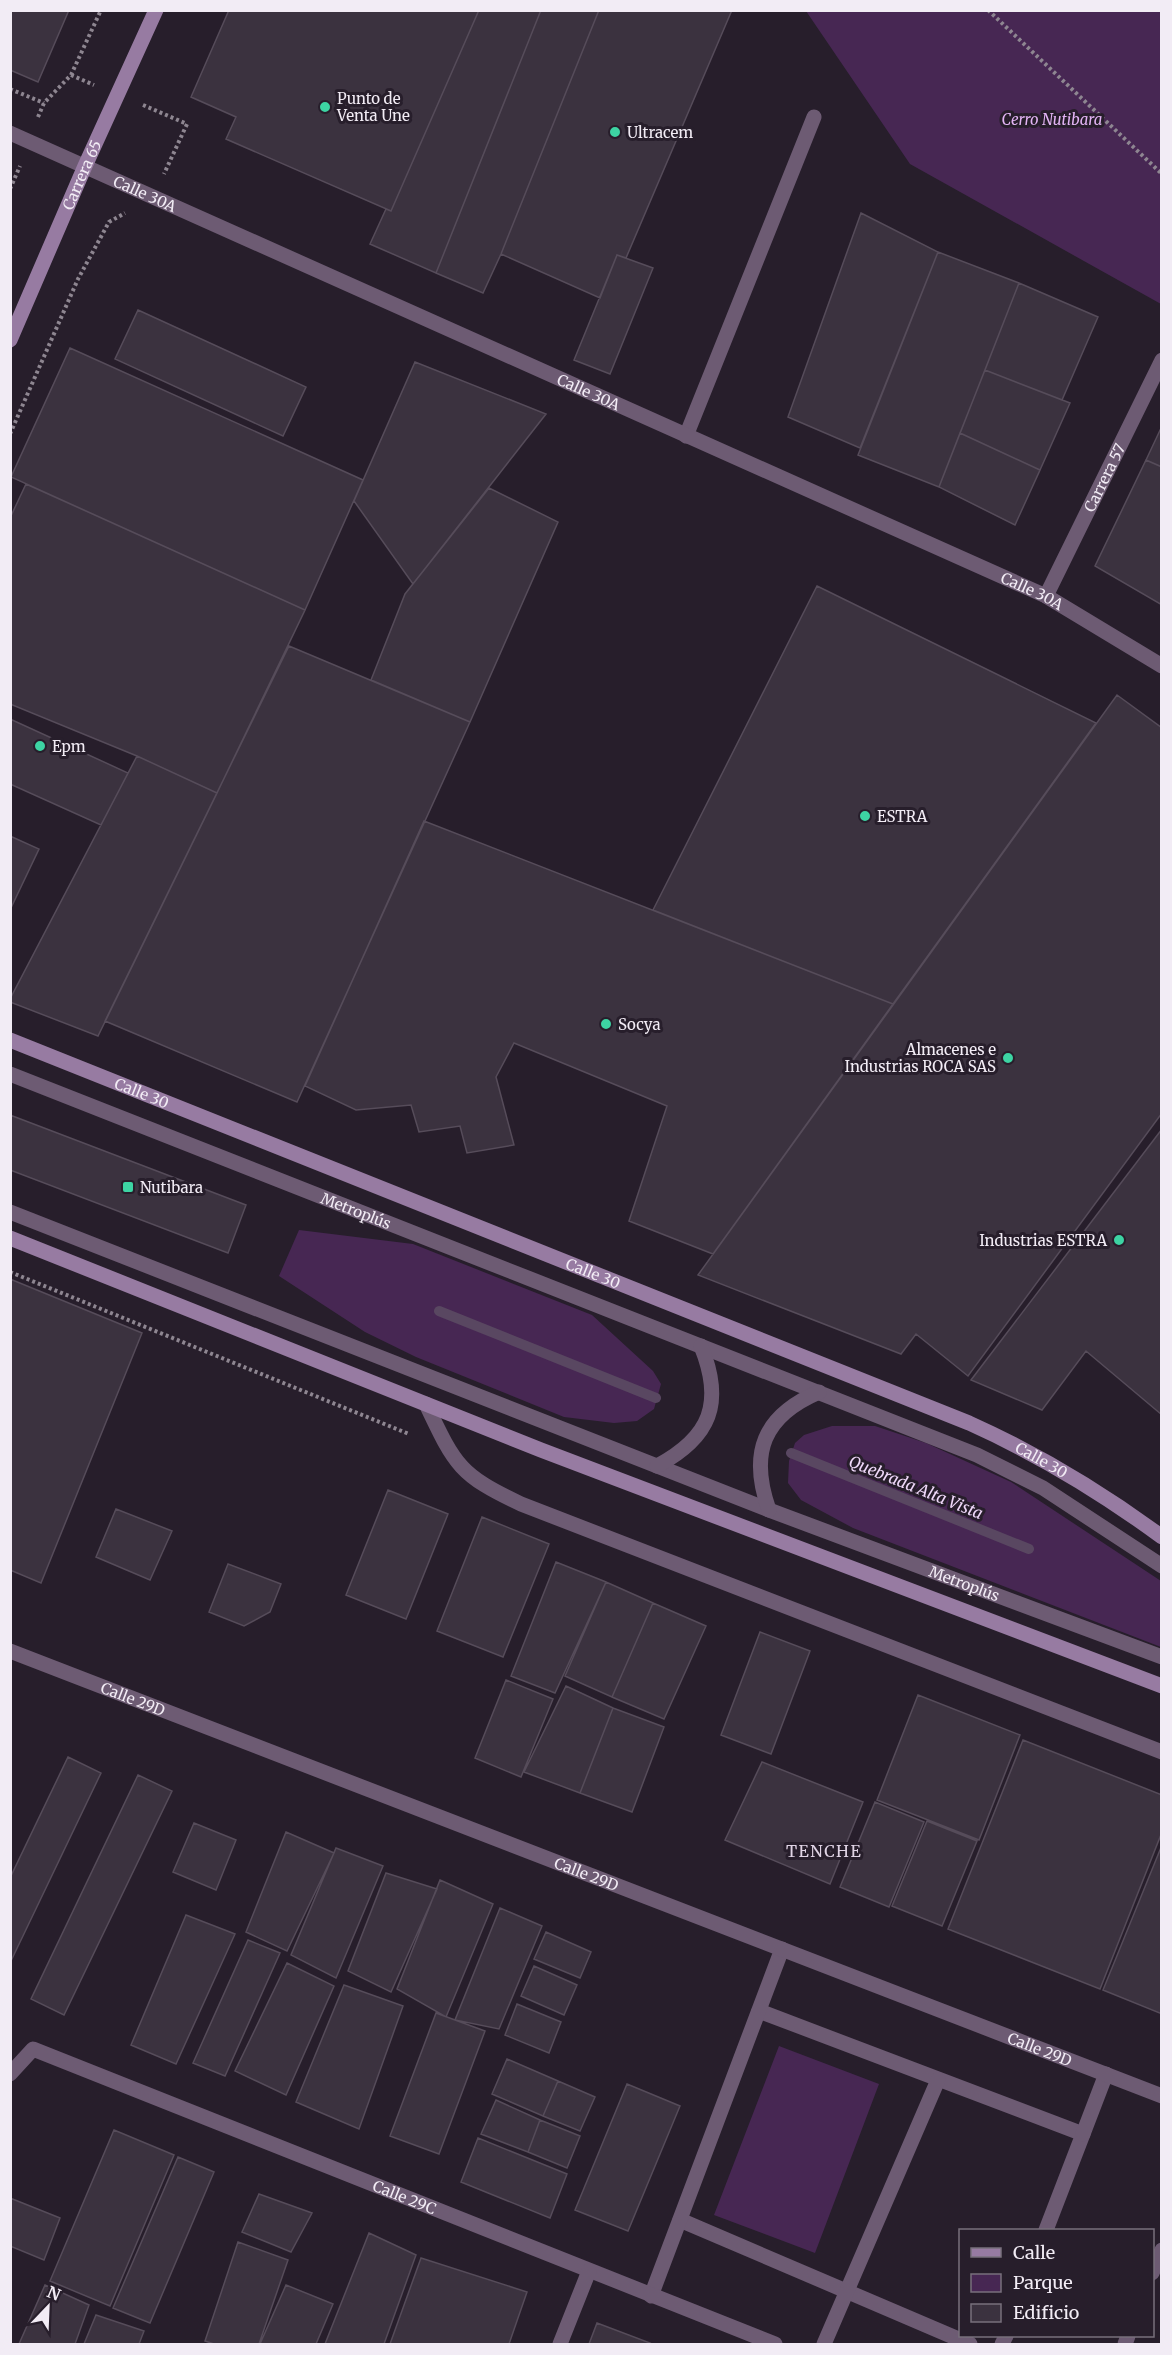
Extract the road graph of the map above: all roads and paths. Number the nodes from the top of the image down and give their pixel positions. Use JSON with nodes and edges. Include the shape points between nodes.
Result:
{"nodes":[{"id":1,"x":101,"y":10,"type":"edge"},
{"id":2,"x":156,"y":10,"type":"edge"},
{"id":3,"x":988,"y":10,"type":"edge"},
{"id":4,"x":10,"y":89,"type":"edge"},
{"id":5,"x":162,"y":113,"type":"dead end"},
{"id":6,"x":814,"y":117,"type":"dead end"},
{"id":7,"x":10,"y":133,"type":"edge"},
{"id":8,"x":85,"y":166,"type":"junction"},
{"id":9,"x":1161,"y":174,"type":"edge"},
{"id":10,"x":161,"y":180,"type":"dead end"},
{"id":11,"x":135,"y":208,"type":"dead end"},
{"id":12,"x":10,"y":340,"type":"edge"},
{"id":13,"x":1161,"y":360,"type":"edge"},
{"id":14,"x":10,"y":434,"type":"edge"},
{"id":15,"x":687,"y":436,"type":"junction"},
{"id":16,"x":1046,"y":596,"type":"junction"},
{"id":17,"x":1161,"y":666,"type":"edge"},
{"id":18,"x":10,"y":1040,"type":"edge"},
{"id":19,"x":10,"y":1074,"type":"edge"},
{"id":20,"x":10,"y":1212,"type":"edge"},
{"id":21,"x":10,"y":1238,"type":"edge"},
{"id":22,"x":10,"y":1272,"type":"edge"},
{"id":23,"x":701,"y":1346,"type":"junction"},
{"id":24,"x":819,"y":1392,"type":"junction"},
{"id":25,"x":426,"y":1404,"type":"junction"},
{"id":26,"x":405,"y":1432,"type":"dead end"},
{"id":27,"x":657,"y":1466,"type":"junction"},
{"id":28,"x":769,"y":1510,"type":"junction"},
{"id":29,"x":1161,"y":1537,"type":"edge"},
{"id":30,"x":1161,"y":1566,"type":"edge"},
{"id":31,"x":10,"y":1651,"type":"edge"},
{"id":32,"x":1161,"y":1657,"type":"edge"},
{"id":33,"x":1161,"y":1686,"type":"edge"},
{"id":34,"x":1161,"y":1752,"type":"edge"},
{"id":35,"x":782,"y":1949,"type":"junction"},
{"id":36,"x":759,"y":2011,"type":"junction"},
{"id":37,"x":10,"y":2074,"type":"edge"},
{"id":38,"x":1106,"y":2074,"type":"junction"},
{"id":39,"x":938,"y":2080,"type":"junction"},
{"id":40,"x":1161,"y":2096,"type":"edge"},
{"id":41,"x":1083,"y":2134,"type":"junction"},
{"id":42,"x":680,"y":2220,"type":"junction"},
{"id":43,"x":1046,"y":2229,"type":"edge"},
{"id":44,"x":1161,"y":2250,"type":"edge"},
{"id":45,"x":1154,"y":2268,"type":"edge"},
{"id":46,"x":589,"y":2271,"type":"junction"},
{"id":47,"x":848,"y":2292,"type":"junction"},
{"id":48,"x":651,"y":2296,"type":"junction"},
{"id":49,"x":560,"y":2344,"type":"edge"},
{"id":50,"x":775,"y":2344,"type":"edge"},
{"id":51,"x":824,"y":2344,"type":"edge"},
{"id":52,"x":970,"y":2344,"type":"edge"}],
"edges":[{"from":1,"to":4,"type":"path","via":[[71,75],[44,103]]},
{"from":2,"to":8,"type":"main road","name":"Carrera 65"},
{"from":3,"to":9,"type":"path"},
{"from":5,"to":10,"type":"path","via":[[187,124]]},
{"from":6,"to":15,"type":"street"},
{"from":7,"to":8,"type":"street","name":"Calle 30A"},
{"from":8,"to":12,"type":"main road","name":"Carrera 65"},
{"from":8,"to":15,"type":"street","name":"Calle 30A"},
{"from":11,"to":14,"type":"path","via":[[109,222],[78,279]]},
{"from":13,"to":16,"type":"street","name":"Carrera 57"},
{"from":15,"to":16,"type":"street","name":"Calle 30A"},
{"from":16,"to":17,"type":"street","name":"Calle 30A"},
{"from":18,"to":29,"type":"main road","name":"Calle 30","via":[[959,1419],[1007,1440],[1077,1479]]},
{"from":19,"to":23,"type":"street","name":"Metroplús"},
{"from":20,"to":27,"type":"street","name":"Metroplús"},
{"from":21,"to":25,"type":"main road"},
{"from":22,"to":26,"type":"path"},
{"from":23,"to":24,"type":"street","name":"Metroplús"},
{"from":23,"to":27,"type":"street","via":[[713,1383],[712,1406],[705,1427],[691,1445]]},
{"from":24,"to":28,"type":"street","via":[[783,1412],[769,1429],[761,1450],[759,1472]]},
{"from":24,"to":30,"type":"street","name":"Metroplús","via":[[1013,1471]]},
{"from":25,"to":33,"type":"main road"},
{"from":25,"to":34,"type":"street","via":[[453,1459],[470,1477],[512,1500]]},
{"from":27,"to":28,"type":"street","name":"Metroplús"},
{"from":28,"to":32,"type":"street","name":"Metroplús"},
{"from":31,"to":35,"type":"street","name":"Calle 29D"},
{"from":35,"to":36,"type":"street"},
{"from":35,"to":38,"type":"street","name":"Calle 29D"},
{"from":36,"to":39,"type":"street"},
{"from":36,"to":42,"type":"street"},
{"from":37,"to":46,"type":"street","name":"Calle 29C","via":[[33,2049]]},
{"from":38,"to":40,"type":"street","name":"Calle 29D"},
{"from":38,"to":41,"type":"street"},
{"from":39,"to":41,"type":"street"},
{"from":39,"to":47,"type":"street"},
{"from":41,"to":43,"type":"street"},
{"from":42,"to":47,"type":"street"},
{"from":42,"to":48,"type":"street"},
{"from":44,"to":45,"type":"street"},
{"from":46,"to":48,"type":"street","name":"Calle 29C"},
{"from":46,"to":49,"type":"street"},
{"from":47,"to":51,"type":"street"},
{"from":47,"to":52,"type":"street"},
{"from":48,"to":50,"type":"street","name":"Calle 29C"}]}
